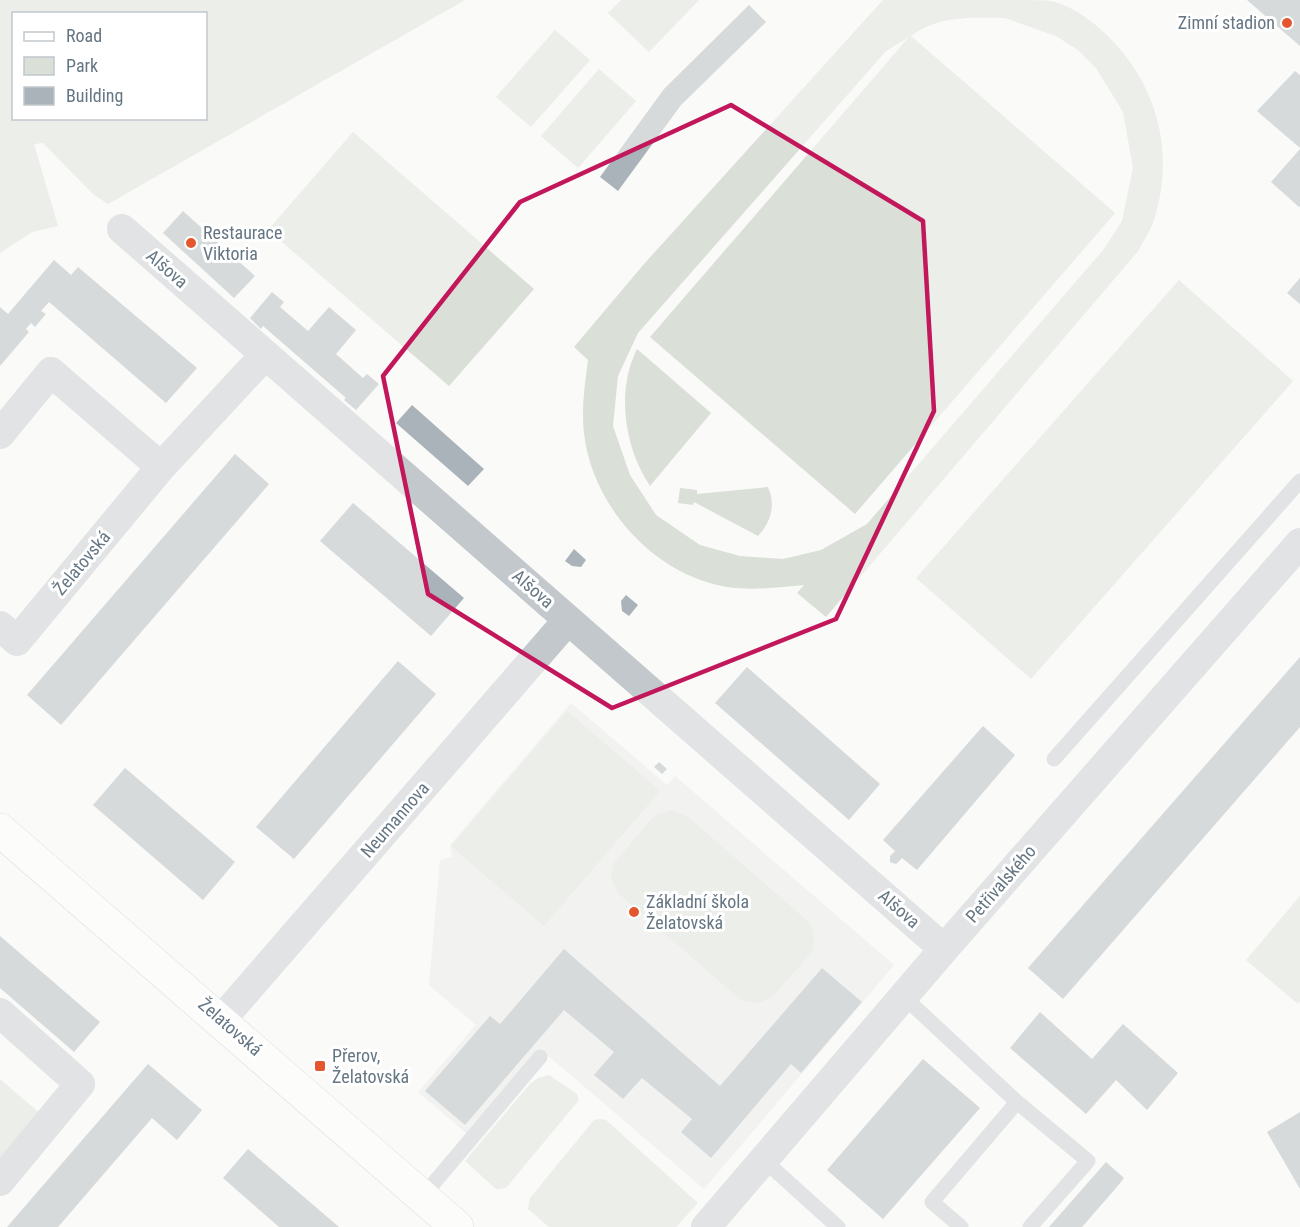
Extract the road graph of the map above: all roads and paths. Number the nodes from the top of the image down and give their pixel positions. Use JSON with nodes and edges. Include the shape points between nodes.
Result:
{"nodes":[{"id":1,"x":122,"y":229,"type":"dead end"},
{"id":2,"x":265,"y":355,"type":"junction"},
{"id":3,"x":0,"y":434,"type":"edge"},
{"id":4,"x":161,"y":467,"type":"junction"},
{"id":5,"x":1300,"y":481,"type":"edge"},
{"id":6,"x":1300,"y":543,"type":"edge"},
{"id":7,"x":568,"y":620,"type":"junction"},
{"id":8,"x":0,"y":626,"type":"edge"},
{"id":9,"x":1054,"y":759,"type":"dead end"},
{"id":10,"x":0,"y":830,"type":"edge"},
{"id":11,"x":944,"y":949,"type":"junction"},
{"id":12,"x":904,"y":997,"type":"junction"},
{"id":13,"x":0,"y":1014,"type":"edge"},
{"id":14,"x":222,"y":1020,"type":"junction"},
{"id":15,"x":540,"y":1057,"type":"dead end"},
{"id":16,"x":1017,"y":1102,"type":"junction"},
{"id":17,"x":765,"y":1161,"type":"junction"},
{"id":18,"x":0,"y":1181,"type":"edge"},
{"id":19,"x":422,"y":1197,"type":"junction"},
{"id":20,"x":457,"y":1227,"type":"edge"},
{"id":21,"x":706,"y":1227,"type":"edge"},
{"id":22,"x":838,"y":1227,"type":"edge"},
{"id":23,"x":961,"y":1227,"type":"edge"},
{"id":24,"x":1030,"y":1227,"type":"edge"}],
"edges":[{"from":1,"to":2,"type":"street","name":"Alšova"},
{"from":2,"to":4,"type":"street","name":"Želatovská"},
{"from":2,"to":7,"type":"street","name":"Alšova"},
{"from":3,"to":4,"type":"street","via":[[51,372]]},
{"from":4,"to":8,"type":"street","name":"Želatovská","via":[[17,641]]},
{"from":5,"to":9,"type":"lane"},
{"from":6,"to":11,"type":"street","name":"Petřivalského"},
{"from":7,"to":11,"type":"street","name":"Alšova"},
{"from":7,"to":14,"type":"street","name":"Neumannova"},
{"from":10,"to":14,"type":"main road","name":"Želatovská"},
{"from":11,"to":12,"type":"street","name":"Petřivalského"},
{"from":12,"to":16,"type":"lane"},
{"from":12,"to":17,"type":"street","name":"Petřivalského"},
{"from":13,"to":18,"type":"street","via":[[80,1084]]},
{"from":14,"to":19,"type":"main road","name":"Želatovská"},
{"from":15,"to":19,"type":"lane"},
{"from":16,"to":23,"type":"lane","via":[[932,1202]]},
{"from":16,"to":24,"type":"lane","via":[[1088,1161]]},
{"from":17,"to":21,"type":"street","name":"Petřivalského"},
{"from":17,"to":22,"type":"lane"},
{"from":19,"to":20,"type":"main road","name":"Želatovská"}]}
